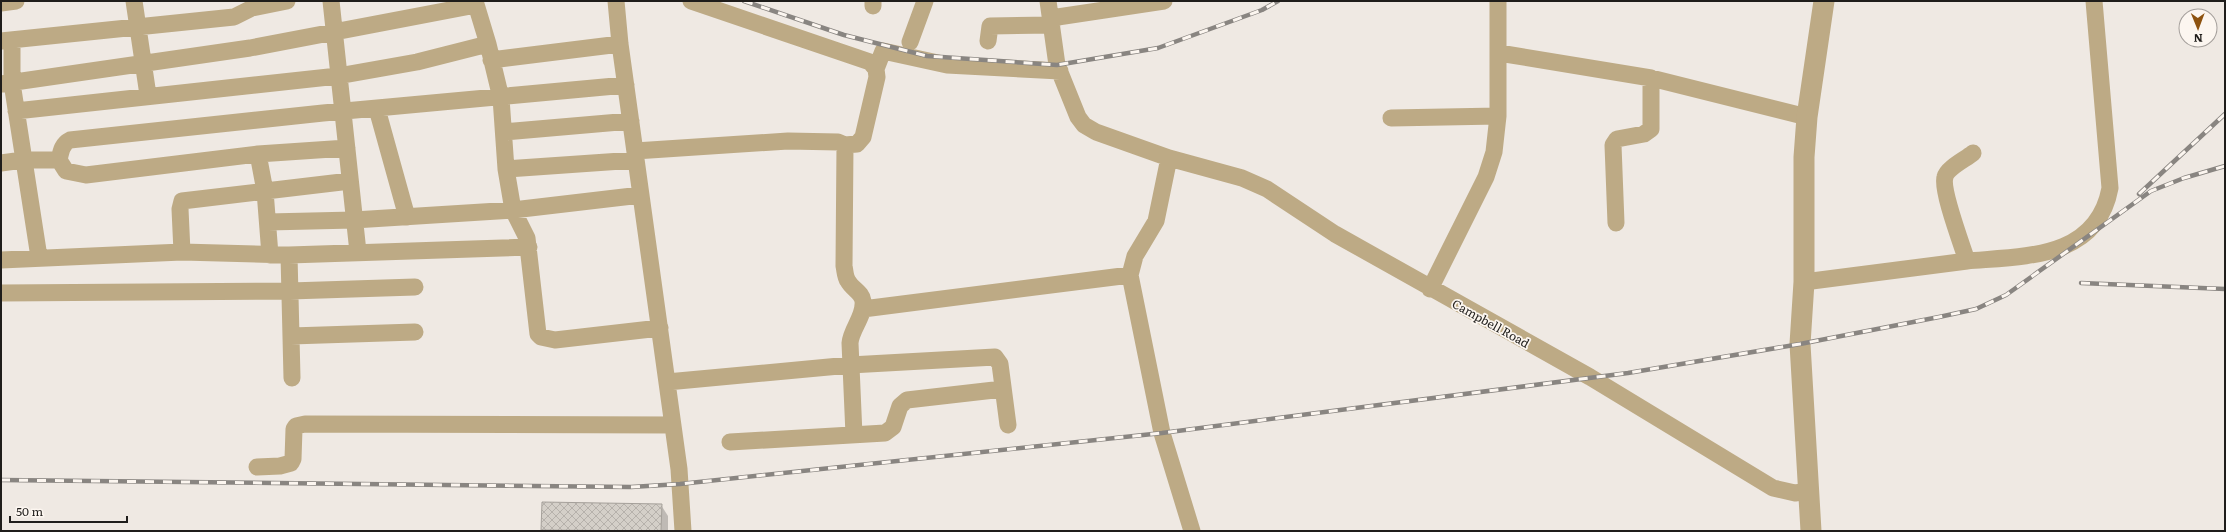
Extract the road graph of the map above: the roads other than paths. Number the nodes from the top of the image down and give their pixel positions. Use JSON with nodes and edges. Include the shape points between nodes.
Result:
{"nodes":[{"id":1,"x":16,"y":1,"type":"edge"},
{"id":2,"x":134,"y":1,"type":"edge"},
{"id":3,"x":287,"y":1,"type":"edge"},
{"id":4,"x":331,"y":1,"type":"edge"},
{"id":5,"x":616,"y":1,"type":"edge"},
{"id":6,"x":691,"y":1,"type":"edge"},
{"id":7,"x":925,"y":1,"type":"edge"},
{"id":8,"x":1048,"y":1,"type":"edge"},
{"id":9,"x":1164,"y":1,"type":"edge"},
{"id":10,"x":1498,"y":1,"type":"edge"},
{"id":11,"x":1824,"y":1,"type":"edge"},
{"id":12,"x":2094,"y":1,"type":"edge"},
{"id":13,"x":1,"y":3,"type":"edge"},
{"id":14,"x":475,"y":3,"type":"edge"},
{"id":15,"x":1051,"y":21,"type":"junction"},
{"id":16,"x":138,"y":26,"type":"junction"},
{"id":17,"x":333,"y":31,"type":"junction"},
{"id":18,"x":6,"y":41,"type":"edge"},
{"id":19,"x":910,"y":42,"type":"dead end"},
{"id":20,"x":988,"y":42,"type":"dead end"},
{"id":21,"x":620,"y":44,"type":"junction"},
{"id":22,"x":490,"y":52,"type":"junction"},
{"id":23,"x":1499,"y":53,"type":"junction"},
{"id":24,"x":142,"y":62,"type":"junction"},
{"id":25,"x":876,"y":69,"type":"junction"},
{"id":26,"x":1060,"y":71,"type":"junction"},
{"id":27,"x":338,"y":76,"type":"junction"},
{"id":28,"x":1651,"y":78,"type":"junction"},
{"id":29,"x":6,"y":84,"type":"edge"},
{"id":30,"x":626,"y":85,"type":"junction"},
{"id":31,"x":148,"y":95,"type":"junction"},
{"id":32,"x":501,"y":98,"type":"junction"},
{"id":33,"x":377,"y":109,"type":"junction"},
{"id":34,"x":16,"y":111,"type":"junction"},
{"id":35,"x":344,"y":112,"type":"junction"},
{"id":36,"x":1498,"y":116,"type":"junction"},
{"id":37,"x":1807,"y":117,"type":"junction"},
{"id":38,"x":1391,"y":118,"type":"dead end"},
{"id":39,"x":631,"y":121,"type":"junction"},
{"id":40,"x":504,"y":132,"type":"junction"},
{"id":41,"x":845,"y":145,"type":"junction"},
{"id":42,"x":347,"y":148,"type":"junction"},
{"id":43,"x":1973,"y":153,"type":"dead end"},
{"id":44,"x":258,"y":154,"type":"junction"},
{"id":45,"x":636,"y":156,"type":"junction"},
{"id":46,"x":1169,"y":158,"type":"junction"},
{"id":47,"x":23,"y":160,"type":"junction"},
{"id":48,"x":59,"y":160,"type":"junction"},
{"id":49,"x":1,"y":163,"type":"edge"},
{"id":50,"x":506,"y":169,"type":"junction"},
{"id":51,"x":350,"y":181,"type":"junction"},
{"id":52,"x":265,"y":191,"type":"junction"},
{"id":53,"x":641,"y":195,"type":"junction"},
{"id":54,"x":513,"y":210,"type":"junction"},
{"id":55,"x":407,"y":217,"type":"junction"},
{"id":56,"x":354,"y":220,"type":"junction"},
{"id":57,"x":268,"y":222,"type":"junction"},
{"id":58,"x":1616,"y":223,"type":"dead end"},
{"id":59,"x":529,"y":247,"type":"junction"},
{"id":60,"x":182,"y":252,"type":"junction"},
{"id":61,"x":358,"y":252,"type":"junction"},
{"id":62,"x":270,"y":255,"type":"junction"},
{"id":63,"x":289,"y":255,"type":"junction"},
{"id":64,"x":39,"y":257,"type":"junction"},
{"id":65,"x":1,"y":260,"type":"edge"},
{"id":66,"x":1967,"y":261,"type":"junction"},
{"id":67,"x":1130,"y":275,"type":"junction"},
{"id":68,"x":1804,"y":282,"type":"junction"},
{"id":69,"x":415,"y":288,"type":"dead end"},
{"id":70,"x":1430,"y":289,"type":"junction"},
{"id":71,"x":290,"y":292,"type":"junction"},
{"id":72,"x":1,"y":293,"type":"edge"},
{"id":73,"x":863,"y":309,"type":"junction"},
{"id":74,"x":660,"y":328,"type":"junction"},
{"id":75,"x":414,"y":332,"type":"dead end"},
{"id":76,"x":291,"y":336,"type":"junction"},
{"id":77,"x":850,"y":365,"type":"junction"},
{"id":78,"x":292,"y":378,"type":"dead end"},
{"id":79,"x":667,"y":382,"type":"junction"},
{"id":80,"x":1003,"y":389,"type":"junction"},
{"id":81,"x":673,"y":425,"type":"junction"},
{"id":82,"x":1008,"y":426,"type":"dead end"},
{"id":83,"x":854,"y":435,"type":"junction"},
{"id":84,"x":730,"y":442,"type":"dead end"},
{"id":85,"x":257,"y":467,"type":"dead end"},
{"id":86,"x":1809,"y":491,"type":"junction"},
{"id":87,"x":684,"y":531,"type":"edge"},
{"id":88,"x":1192,"y":531,"type":"edge"},
{"id":89,"x":1811,"y":531,"type":"edge"}],
"edges":[{"from":1,"to":13,"type":"street"},
{"from":2,"to":16,"type":"street"},
{"from":3,"to":16,"type":"street","via":[[252,8],[234,17]]},
{"from":4,"to":17,"type":"street"},
{"from":5,"to":21,"type":"street"},
{"from":6,"to":25,"type":"street","via":[[870,62]]},
{"from":7,"to":19,"type":"street"},
{"from":8,"to":15,"type":"street","name":"Campbell Road"},
{"from":9,"to":15,"type":"street"},
{"from":10,"to":23,"type":"street"},
{"from":11,"to":37,"type":"street"},
{"from":12,"to":66,"type":"street","via":[[2110,188],[2108,202],[2098,221],[2072,243],[2036,254]]},
{"from":14,"to":17,"type":"street"},
{"from":14,"to":22,"type":"street"},
{"from":15,"to":20,"type":"street","via":[[990,26]]},
{"from":15,"to":26,"type":"street","name":"Campbell Road"},
{"from":16,"to":18,"type":"street"},
{"from":16,"to":24,"type":"street"},
{"from":17,"to":24,"type":"street","via":[[250,48]]},
{"from":17,"to":27,"type":"street"},
{"from":18,"to":29,"type":"street"},
{"from":21,"to":22,"type":"street"},
{"from":21,"to":30,"type":"street"},
{"from":22,"to":27,"type":"street"},
{"from":22,"to":32,"type":"street"},
{"from":23,"to":28,"type":"street"},
{"from":23,"to":36,"type":"street"},
{"from":24,"to":29,"type":"street"},
{"from":24,"to":31,"type":"street"},
{"from":25,"to":26,"type":"street","via":[[883,51],[947,65]]},
{"from":25,"to":41,"type":"street","via":[[863,137],[857,144]]},
{"from":26,"to":46,"type":"street","name":"Campbell Road","via":[[1078,117],[1084,125],[1114,140]]},
{"from":27,"to":31,"type":"street"},
{"from":27,"to":35,"type":"street"},
{"from":28,"to":37,"type":"street"},
{"from":28,"to":58,"type":"street","via":[[1651,129],[1644,134],[1617,139],[1613,145]]},
{"from":29,"to":34,"type":"street"},
{"from":30,"to":32,"type":"street"},
{"from":30,"to":39,"type":"street"},
{"from":31,"to":34,"type":"street"},
{"from":32,"to":33,"type":"street"},
{"from":32,"to":40,"type":"street"},
{"from":33,"to":35,"type":"street"},
{"from":33,"to":55,"type":"street"},
{"from":34,"to":47,"type":"street"},
{"from":35,"to":42,"type":"street"},
{"from":35,"to":48,"type":"street","via":[[70,140],[62,148]]},
{"from":36,"to":38,"type":"street"},
{"from":36,"to":70,"type":"street","via":[[1494,152],[1486,178]]},
{"from":37,"to":68,"type":"street","via":[[1804,157]]},
{"from":39,"to":40,"type":"street"},
{"from":39,"to":45,"type":"street"},
{"from":40,"to":50,"type":"street"},
{"from":41,"to":45,"type":"street","via":[[838,142],[788,141]]},
{"from":41,"to":73,"type":"street","via":[[844,266],[848,282],[861,296]]},
{"from":42,"to":44,"type":"street"},
{"from":42,"to":51,"type":"street"},
{"from":43,"to":66,"type":"street","via":[[1944,177]]},
{"from":44,"to":48,"type":"street","via":[[86,175],[66,171]]},
{"from":44,"to":52,"type":"street"},
{"from":45,"to":50,"type":"street"},
{"from":45,"to":53,"type":"street"},
{"from":46,"to":67,"type":"street","via":[[1156,221],[1135,256]]},
{"from":46,"to":70,"type":"street","name":"Campbell Road","via":[[1242,178],[1267,189],[1335,234]]},
{"from":47,"to":48,"type":"street"},
{"from":47,"to":49,"type":"street"},
{"from":47,"to":64,"type":"street"},
{"from":50,"to":54,"type":"street"},
{"from":51,"to":52,"type":"street"},
{"from":51,"to":56,"type":"street"},
{"from":52,"to":57,"type":"street"},
{"from":52,"to":60,"type":"street","via":[[182,201]]},
{"from":53,"to":54,"type":"street"},
{"from":53,"to":74,"type":"street"},
{"from":54,"to":55,"type":"street"},
{"from":54,"to":59,"type":"street","via":[[525,230]]},
{"from":55,"to":56,"type":"street"},
{"from":56,"to":57,"type":"street"},
{"from":56,"to":61,"type":"street"},
{"from":57,"to":62,"type":"street"},
{"from":59,"to":61,"type":"street"},
{"from":59,"to":74,"type":"street","via":[[538,334],[541,337],[555,340]]},
{"from":60,"to":62,"type":"street"},
{"from":60,"to":64,"type":"street"},
{"from":61,"to":63,"type":"street"},
{"from":62,"to":63,"type":"street"},
{"from":63,"to":71,"type":"street"},
{"from":64,"to":65,"type":"street"},
{"from":66,"to":68,"type":"street"},
{"from":67,"to":73,"type":"street"},
{"from":67,"to":88,"type":"street","via":[[1162,433]]},
{"from":68,"to":86,"type":"street","via":[[1800,344]]},
{"from":69,"to":71,"type":"street"},
{"from":70,"to":86,"type":"street","name":"Campbell Road","via":[[1590,378],[1774,488],[1794,494]]},
{"from":71,"to":72,"type":"street"},
{"from":71,"to":76,"type":"street"},
{"from":73,"to":77,"type":"street","via":[[850,336]]},
{"from":74,"to":79,"type":"street"},
{"from":75,"to":76,"type":"street"},
{"from":76,"to":78,"type":"street"},
{"from":77,"to":79,"type":"street"},
{"from":77,"to":80,"type":"street","via":[[995,357],[1000,364]]},
{"from":77,"to":83,"type":"street"},
{"from":79,"to":81,"type":"street"},
{"from":80,"to":82,"type":"street"},
{"from":80,"to":83,"type":"street","via":[[912,398],[900,406],[890,431]]},
{"from":81,"to":85,"type":"street","via":[[305,424],[294,429],[293,459],[290,463]]},
{"from":81,"to":87,"type":"street"},
{"from":83,"to":84,"type":"street"},
{"from":86,"to":89,"type":"street"}]}
